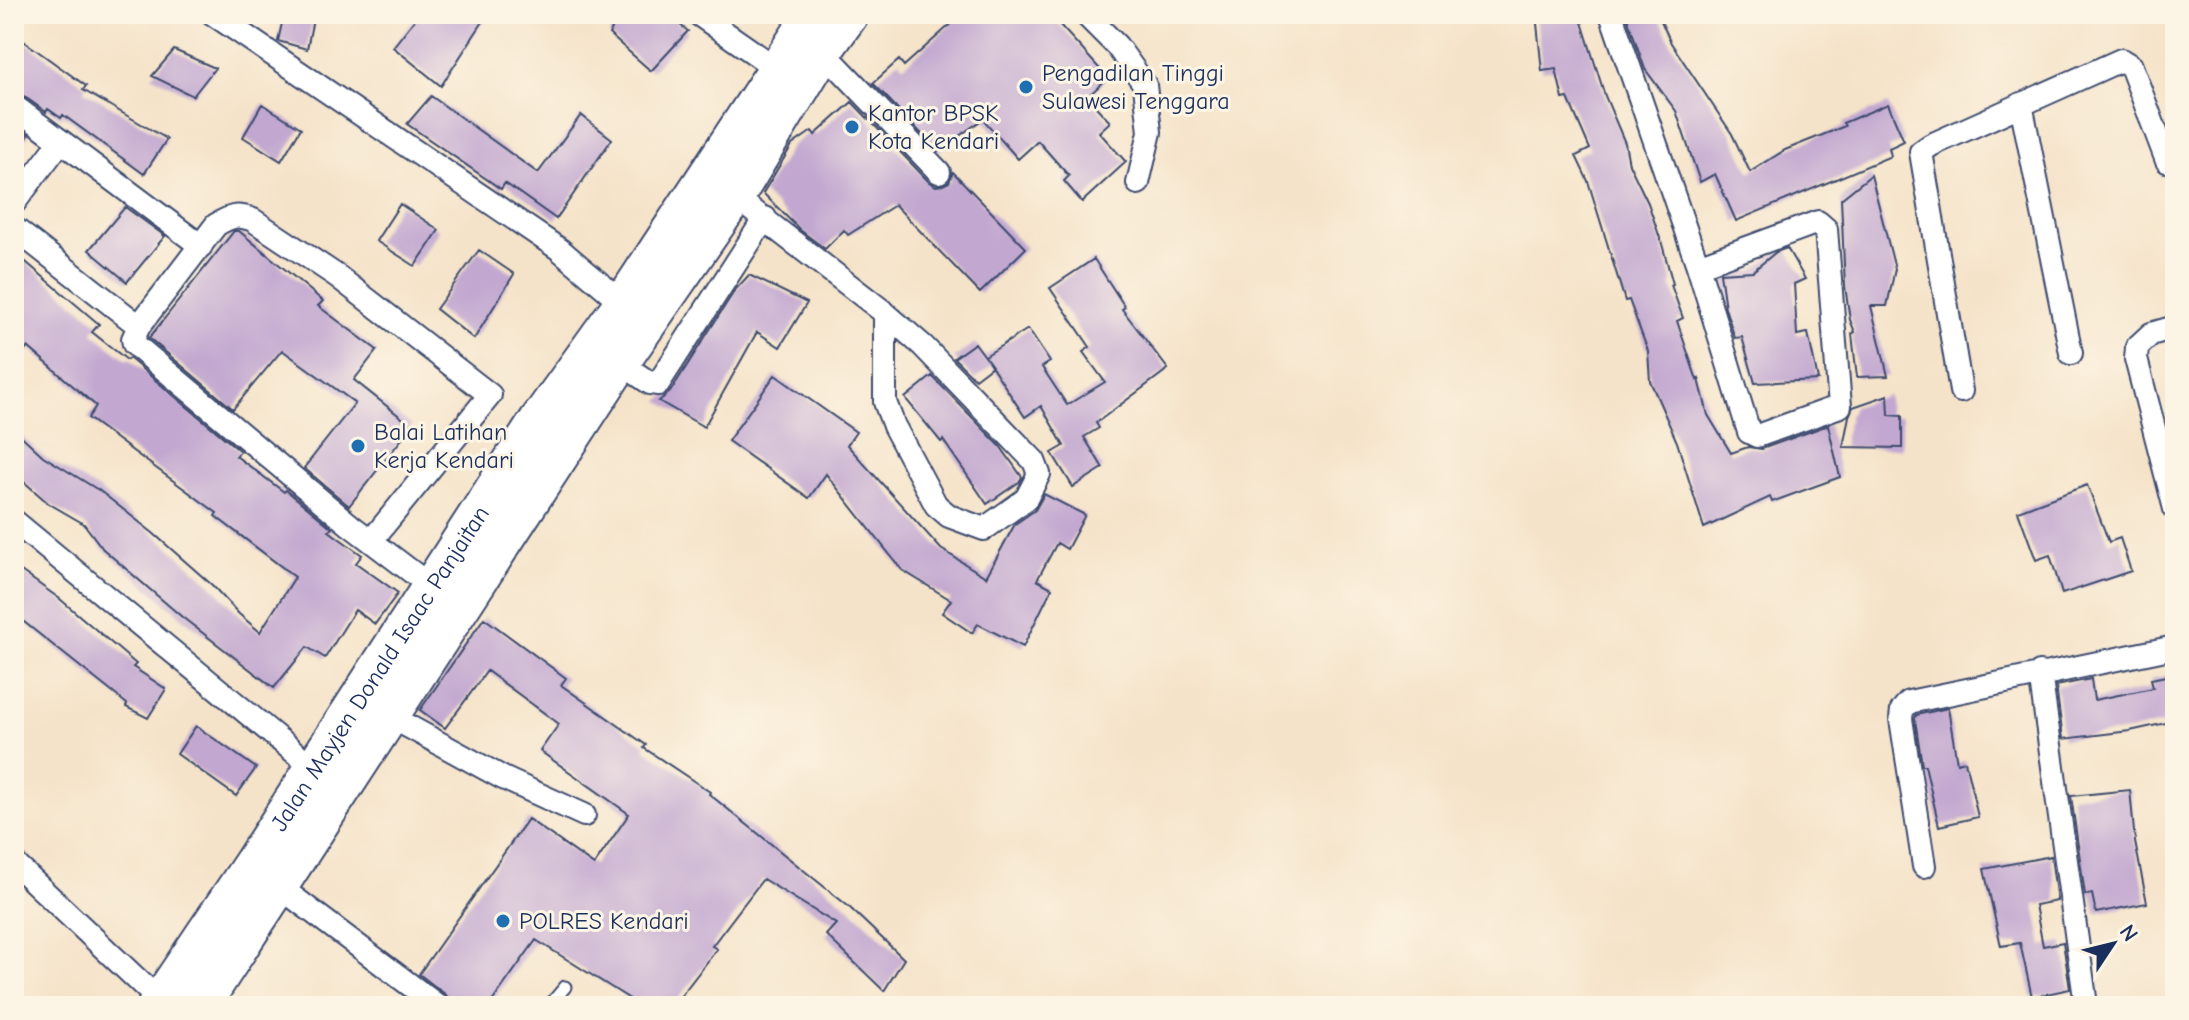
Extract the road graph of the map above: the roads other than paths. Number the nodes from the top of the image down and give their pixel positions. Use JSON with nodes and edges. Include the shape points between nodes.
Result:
{"nodes":[{"id":1,"x":213,"y":14,"type":"edge"},
{"id":2,"x":698,"y":14,"type":"edge"},
{"id":3,"x":848,"y":14,"type":"edge"},
{"id":4,"x":1085,"y":14,"type":"edge"},
{"id":5,"x":1611,"y":14,"type":"edge"},
{"id":6,"x":819,"y":32,"type":"edge"},
{"id":7,"x":780,"y":71,"type":"junction"},
{"id":8,"x":2021,"y":104,"type":"junction"},
{"id":9,"x":14,"y":106,"type":"edge"},
{"id":10,"x":61,"y":141,"type":"junction"},
{"id":11,"x":2175,"y":160,"type":"edge"},
{"id":12,"x":939,"y":172,"type":"dead end"},
{"id":13,"x":1138,"y":183,"type":"dead end"},
{"id":14,"x":14,"y":203,"type":"edge"},
{"id":15,"x":750,"y":207,"type":"junction"},
{"id":16,"x":14,"y":228,"type":"edge"},
{"id":17,"x":201,"y":246,"type":"junction"},
{"id":18,"x":1698,"y":266,"type":"junction"},
{"id":19,"x":624,"y":304,"type":"junction"},
{"id":20,"x":885,"y":313,"type":"junction"},
{"id":21,"x":139,"y":326,"type":"junction"},
{"id":22,"x":2175,"y":327,"type":"edge"},
{"id":23,"x":2071,"y":353,"type":"dead end"},
{"id":24,"x":1961,"y":391,"type":"dead end"},
{"id":25,"x":2175,"y":509,"type":"edge"},
{"id":26,"x":14,"y":521,"type":"edge"},
{"id":27,"x":371,"y":541,"type":"junction"},
{"id":28,"x":433,"y":588,"type":"junction"},
{"id":29,"x":2175,"y":647,"type":"edge"},
{"id":30,"x":2040,"y":673,"type":"junction"},
{"id":31,"x":375,"y":708,"type":"junction"},
{"id":32,"x":315,"y":769,"type":"junction"},
{"id":33,"x":584,"y":815,"type":"dead end"},
{"id":34,"x":14,"y":863,"type":"edge"},
{"id":35,"x":1924,"y":866,"type":"dead end"},
{"id":36,"x":277,"y":885,"type":"junction"},
{"id":37,"x":565,"y":987,"type":"dead end"},
{"id":38,"x":2085,"y":998,"type":"dead end"},
{"id":39,"x":173,"y":1005,"type":"edge"},
{"id":40,"x":438,"y":1006,"type":"edge"},
{"id":41,"x":549,"y":1006,"type":"edge"}],
"edges":[{"from":1,"to":19,"type":"street","via":[[559,249]]},
{"from":2,"to":7,"type":"street"},
{"from":3,"to":6,"type":"highway","name":"Jalan Mayjen Donald Isaac Panjaitan"},
{"from":4,"to":13,"type":"street","via":[[1145,85],[1150,132]]},
{"from":5,"to":18,"type":"street"},
{"from":6,"to":7,"type":"highway","name":"Jalan Mayjen Donald Isaac Panjaitan"},
{"from":6,"to":12,"type":"street"},
{"from":6,"to":15,"type":"highway","name":"Jalan Mayjen Donald Isaac Panjaitan"},
{"from":7,"to":19,"type":"highway","name":"Jalan Mayjen Donald Isaac Panjaitan"},
{"from":8,"to":11,"type":"street","via":[[2121,60],[2131,66],[2167,161]]},
{"from":8,"to":23,"type":"street"},
{"from":8,"to":24,"type":"street","via":[[1921,152]]},
{"from":9,"to":10,"type":"street"},
{"from":10,"to":14,"type":"street"},
{"from":10,"to":17,"type":"street"},
{"from":15,"to":20,"type":"street"},
{"from":15,"to":31,"type":"highway","name":"Jalan Mayjen Donald Isaac Panjaitan","via":[[619,362]]},
{"from":16,"to":21,"type":"street"},
{"from":17,"to":21,"type":"street"},
{"from":17,"to":27,"type":"street","via":[[227,218],[253,220],[337,276],[490,395]]},
{"from":18,"to":18,"type":"street","via":[[1821,224],[1827,234],[1840,406],[1757,436],[1749,432]]},
{"from":19,"to":28,"type":"highway","name":"Jalan Mayjen Donald Isaac Panjaitan","via":[[539,422]]},
{"from":20,"to":20,"type":"street","via":[[1034,461],[1039,474],[1026,499],[984,529],[961,522],[936,505],[894,426],[885,402]]},
{"from":21,"to":27,"type":"street","via":[[133,339],[139,350]]},
{"from":22,"to":25,"type":"street","via":[[2151,334],[2137,347],[2136,359]]},
{"from":26,"to":32,"type":"street"},
{"from":27,"to":28,"type":"street"},
{"from":28,"to":31,"type":"highway","name":"Jalan Mayjen Donald Isaac Panjaitan"},
{"from":29,"to":30,"type":"street"},
{"from":30,"to":35,"type":"street","via":[[1909,702],[1902,710]]},
{"from":30,"to":38,"type":"street"},
{"from":31,"to":32,"type":"highway","name":"Jalan Mayjen Donald Isaac Panjaitan"},
{"from":31,"to":33,"type":"street"},
{"from":31,"to":36,"type":"highway","name":"Jalan Mayjen Donald Isaac Panjaitan"},
{"from":32,"to":39,"type":"highway","name":"Jalan Mayjen Donald Isaac Panjaitan"},
{"from":34,"to":39,"type":"street"},
{"from":36,"to":39,"type":"highway","name":"Jalan Mayjen Donald Isaac Panjaitan"},
{"from":36,"to":40,"type":"street"},
{"from":37,"to":41,"type":"lane"}]}
